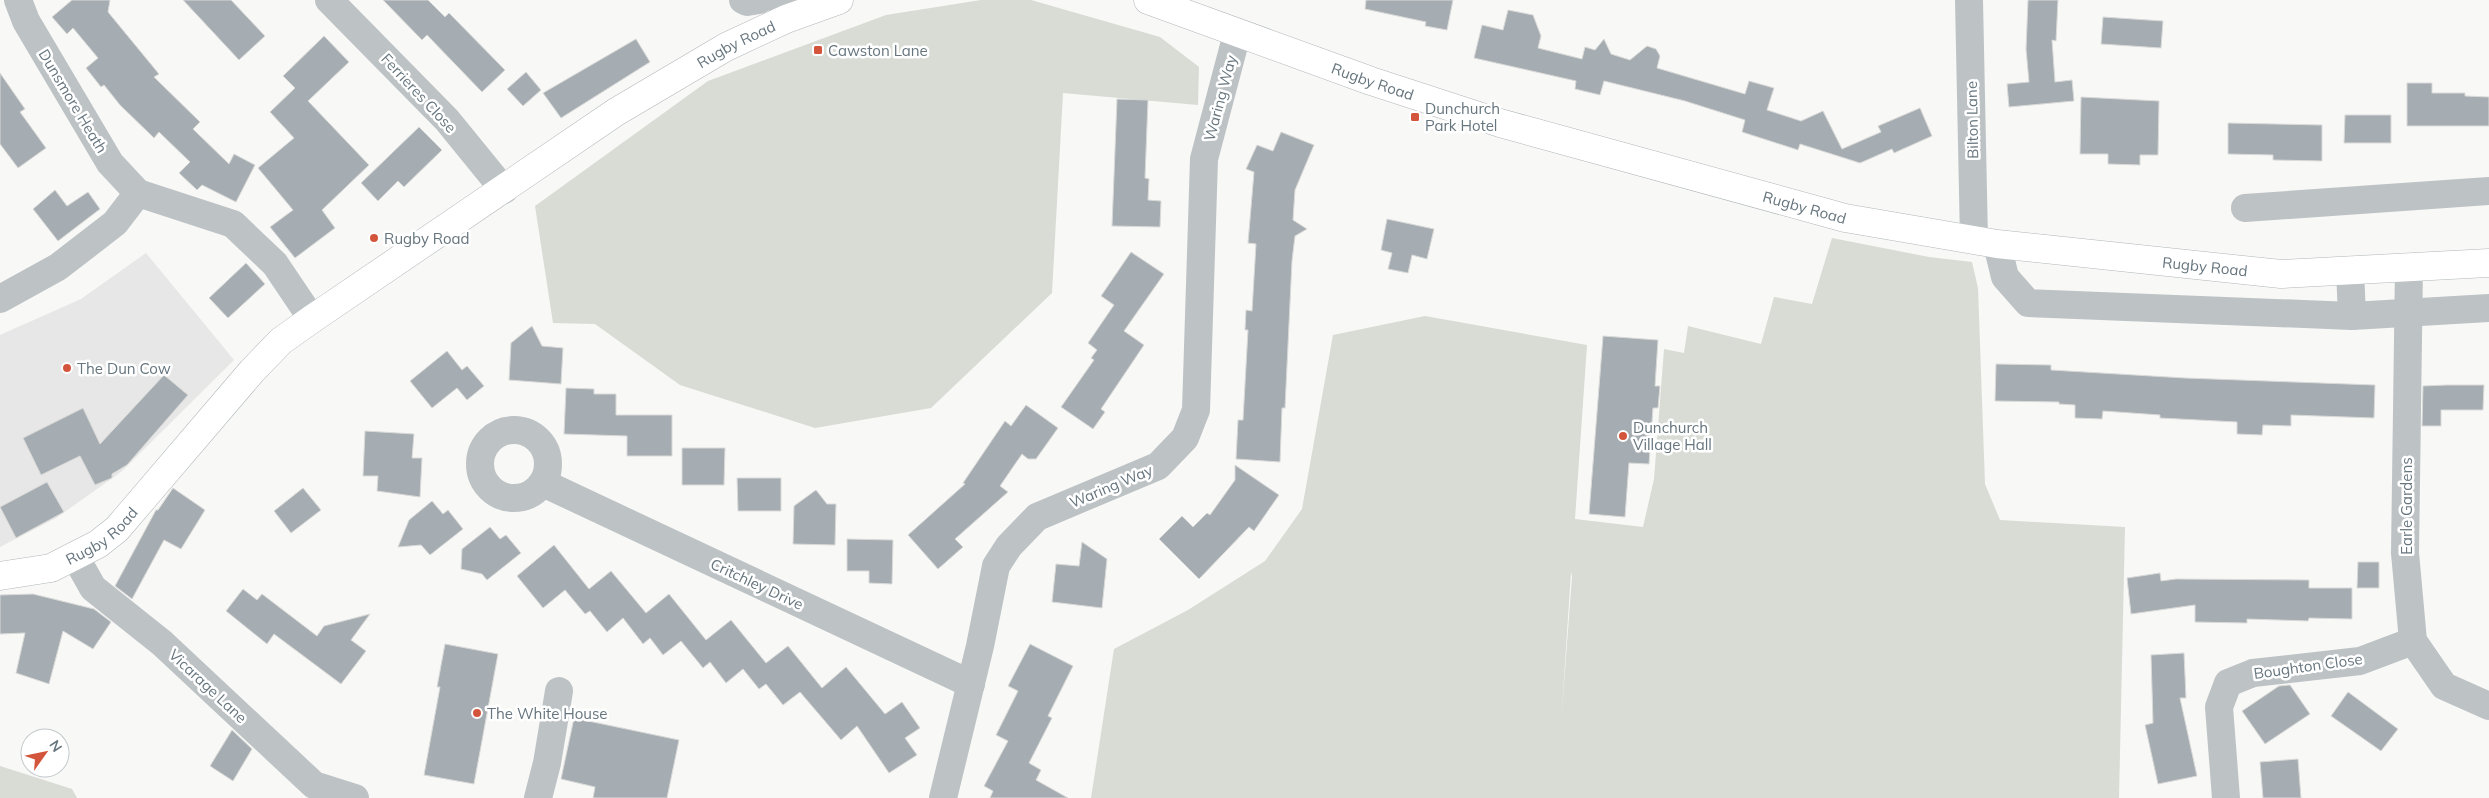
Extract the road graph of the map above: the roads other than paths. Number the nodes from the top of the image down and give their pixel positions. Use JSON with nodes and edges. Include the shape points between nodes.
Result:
{"nodes":[{"id":1,"x":329,"y":0,"type":"edge"},
{"id":2,"x":743,"y":0,"type":"edge"},
{"id":3,"x":759,"y":0,"type":"edge"},
{"id":4,"x":839,"y":0,"type":"edge"},
{"id":5,"x":1148,"y":0,"type":"edge"},
{"id":6,"x":1962,"y":2,"type":"edge"},
{"id":7,"x":12,"y":5,"type":"edge"},
{"id":8,"x":783,"y":10,"type":"edge"},
{"id":9,"x":1238,"y":34,"type":"junction"},
{"id":10,"x":504,"y":190,"type":"junction"},
{"id":11,"x":2489,"y":191,"type":"edge"},
{"id":12,"x":138,"y":193,"type":"junction"},
{"id":13,"x":2245,"y":208,"type":"dead end"},
{"id":14,"x":1985,"y":242,"type":"junction"},
{"id":15,"x":2489,"y":263,"type":"edge"},
{"id":16,"x":2409,"y":267,"type":"junction"},
{"id":17,"x":2350,"y":270,"type":"junction"},
{"id":18,"x":0,"y":299,"type":"edge"},
{"id":19,"x":2489,"y":308,"type":"edge"},
{"id":20,"x":2409,"y":313,"type":"junction"},
{"id":21,"x":2352,"y":316,"type":"junction"},
{"id":22,"x":312,"y":319,"type":"junction"},
{"id":23,"x":543,"y":483,"type":"dead end"},
{"id":24,"x":75,"y":556,"type":"junction"},
{"id":25,"x":0,"y":576,"type":"edge"},
{"id":26,"x":2413,"y":640,"type":"junction"},
{"id":27,"x":971,"y":684,"type":"junction"},
{"id":28,"x":559,"y":692,"type":"dead end"},
{"id":29,"x":2489,"y":706,"type":"edge"},
{"id":30,"x":356,"y":798,"type":"edge"},
{"id":31,"x":538,"y":798,"type":"edge"},
{"id":32,"x":943,"y":798,"type":"edge"},
{"id":33,"x":2226,"y":798,"type":"edge"}],
"edges":[{"from":1,"to":10,"type":"street","name":"Ferrieres Close","via":[[447,120]]},
{"from":2,"to":3,"type":"street"},
{"from":4,"to":8,"type":"main road","name":"Rugby Road"},
{"from":5,"to":9,"type":"main road","name":"Rugby Road"},
{"from":6,"to":14,"type":"street","name":"Bilton Lane"},
{"from":7,"to":12,"type":"street","name":"Dunsmore Heath","via":[[26,21],[110,163]]},
{"from":8,"to":10,"type":"main road","name":"Rugby Road","via":[[616,112]]},
{"from":9,"to":14,"type":"main road","name":"Rugby Road","via":[[1500,123],[1845,218]]},
{"from":9,"to":27,"type":"street","name":"Waring Way","via":[[1204,160],[1196,410],[1186,438],[1158,466],[1037,517],[1009,546],[996,566]]},
{"from":10,"to":22,"type":"main road","name":"Rugby Road"},
{"from":11,"to":13,"type":"street"},
{"from":12,"to":18,"type":"street","via":[[115,223],[58,267]]},
{"from":12,"to":22,"type":"street","name":"Dunsmore Heath","via":[[232,224],[274,264]]},
{"from":14,"to":17,"type":"main road","name":"Rugby Road","via":[[2281,274]]},
{"from":14,"to":21,"type":"street","name":"Bilton Lane","via":[[2005,277],[2028,303]]},
{"from":15,"to":16,"type":"main road","name":"Rugby Road"},
{"from":16,"to":17,"type":"main road","name":"Rugby Road"},
{"from":16,"to":20,"type":"street","name":"Earle Gardens"},
{"from":17,"to":21,"type":"street"},
{"from":19,"to":20,"type":"street","name":"Bilton Lane"},
{"from":20,"to":21,"type":"street","name":"Bilton Lane"},
{"from":20,"to":26,"type":"street","name":"Earle Gardens","via":[[2405,552]]},
{"from":22,"to":24,"type":"main road","name":"Rugby Road","via":[[282,341],[252,371],[117,529]]},
{"from":23,"to":27,"type":"street","name":"Critchley Drive"},
{"from":24,"to":25,"type":"main road","name":"Rugby Road","via":[[51,568]]},
{"from":24,"to":30,"type":"street","name":"Vicarage Lane","via":[[93,588],[162,643],[314,785]]},
{"from":26,"to":29,"type":"street","name":"Earle Gardens","via":[[2444,686]]},
{"from":26,"to":33,"type":"street","name":"Boughton Close","via":[[2360,661],[2254,673],[2228,683],[2219,707]]},
{"from":27,"to":32,"type":"street","name":"Waring Way"},
{"from":28,"to":31,"type":"street"}]}
